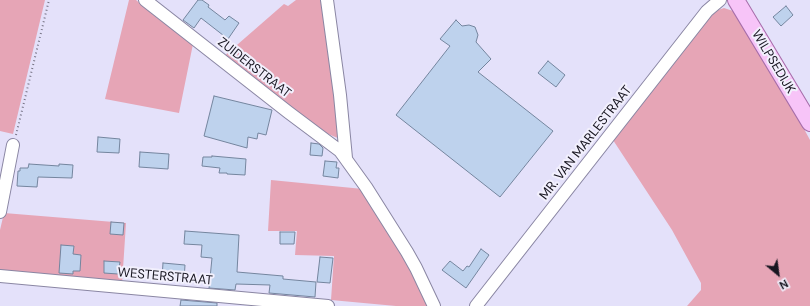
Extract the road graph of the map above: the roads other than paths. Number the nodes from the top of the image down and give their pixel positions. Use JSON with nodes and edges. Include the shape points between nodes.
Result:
{"nodes":[{"id":1,"x":145,"y":0,"type":"edge"},
{"id":2,"x":327,"y":0,"type":"edge"},
{"id":3,"x":720,"y":0,"type":"edge"},
{"id":4,"x":736,"y":0,"type":"edge"},
{"id":5,"x":810,"y":123,"type":"edge"},
{"id":6,"x":13,"y":145,"type":"road end"},
{"id":7,"x":346,"y":158,"type":"junction"},
{"id":8,"x":0,"y":212,"type":"edge"},
{"id":9,"x":0,"y":276,"type":"edge"},
{"id":10,"x":328,"y":306,"type":"edge"},
{"id":11,"x":434,"y":306,"type":"edge"},
{"id":12,"x":476,"y":306,"type":"edge"}],
"edges":[{"from":1,"to":7,"type":"street","name":"ZUIDERSTRAAT"},
{"from":2,"to":7,"type":"street","name":"ZUIDERSTRAAT"},
{"from":3,"to":12,"type":"street","name":"MR. VAN MARLESTRAAT","via":[[707,11]]},
{"from":4,"to":5,"type":"main road","name":"WILPSEDIJK"},
{"from":6,"to":8,"type":"street"},
{"from":7,"to":11,"type":"street","name":"ZUIDERSTRAAT","via":[[407,252]]},
{"from":9,"to":10,"type":"street","name":"WESTERSTRAAT"}]}
